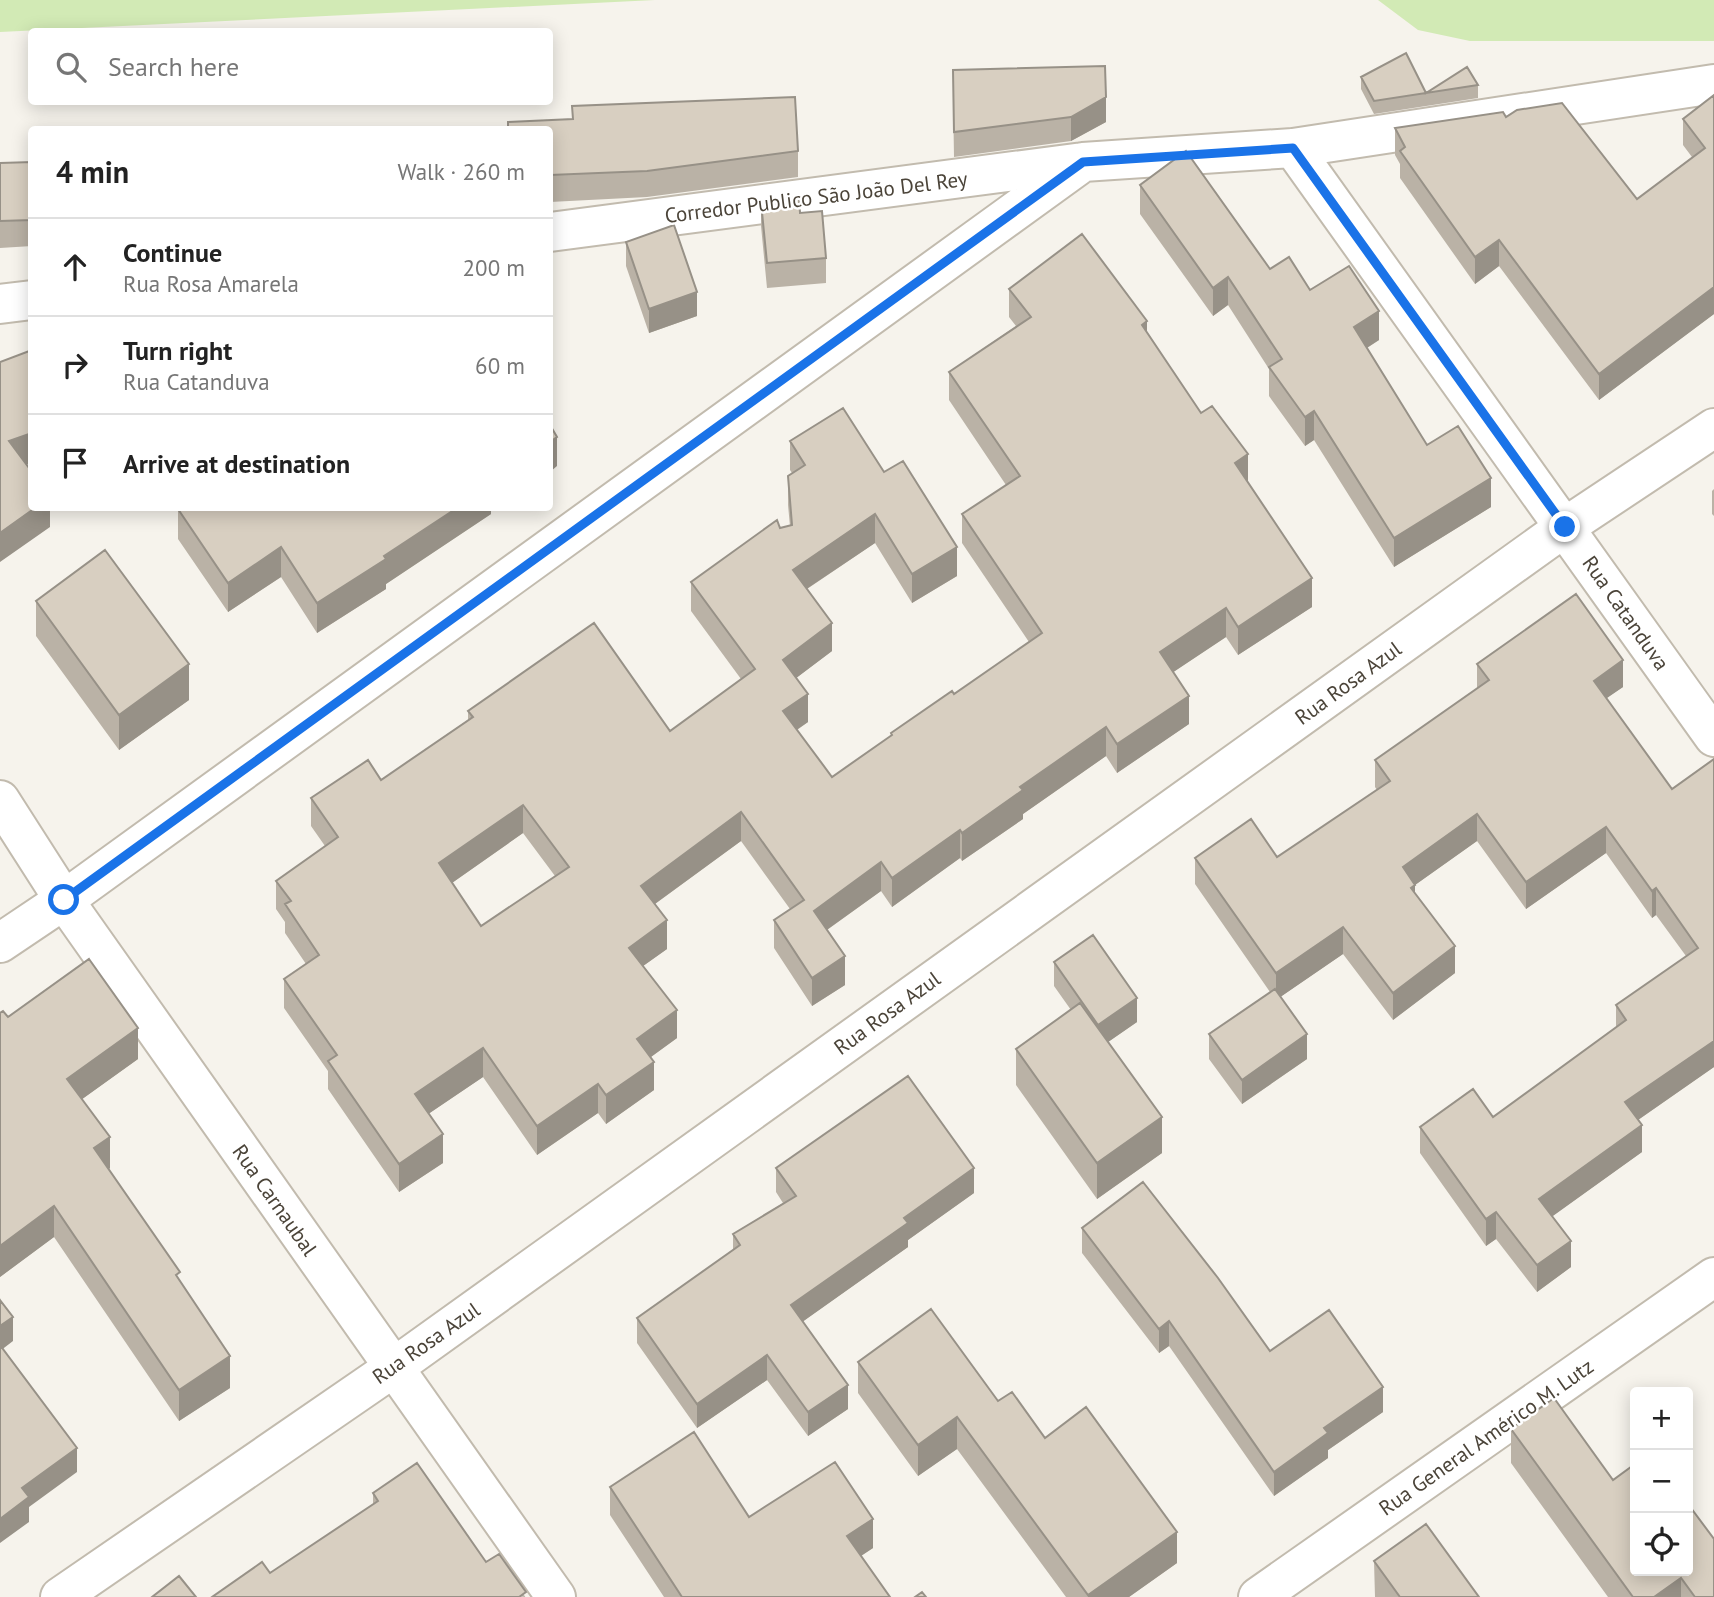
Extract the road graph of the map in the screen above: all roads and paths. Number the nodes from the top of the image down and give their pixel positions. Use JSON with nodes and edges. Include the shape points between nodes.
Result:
{"nodes":[{"id":1,"x":1714,"y":84,"type":"edge"},
{"id":2,"x":1293,"y":148,"type":"junction"},
{"id":3,"x":1083,"y":162,"type":"junction"},
{"id":4,"x":553,"y":232,"type":"edge"},
{"id":5,"x":28,"y":300,"type":"edge"},
{"id":6,"x":0,"y":304,"type":"edge"},
{"id":7,"x":1714,"y":428,"type":"edge"},
{"id":8,"x":1565,"y":527,"type":"junction"},
{"id":9,"x":1714,"y":737,"type":"edge"},
{"id":10,"x":0,"y":800,"type":"edge"},
{"id":11,"x":64,"y":900,"type":"junction"},
{"id":12,"x":0,"y":943,"type":"edge"},
{"id":13,"x":1714,"y":1277,"type":"edge"},
{"id":14,"x":393,"y":1368,"type":"junction"},
{"id":15,"x":60,"y":1597,"type":"edge"},
{"id":16,"x":556,"y":1597,"type":"edge"},
{"id":17,"x":1258,"y":1597,"type":"edge"}],
"edges":[{"from":1,"to":2,"type":"street"},
{"from":2,"to":3,"type":"street","name":"Corredor Publico São João Del Rey"},
{"from":2,"to":8,"type":"street","name":"Rua Catanduva"},
{"from":3,"to":4,"type":"street","name":"Corredor Publico São João Del Rey"},
{"from":3,"to":11,"type":"street"},
{"from":5,"to":6,"type":"street"},
{"from":7,"to":8,"type":"street","name":"Rua Rosa Azul"},
{"from":8,"to":9,"type":"street","name":"Rua Catanduva"},
{"from":8,"to":14,"type":"street","name":"Rua Rosa Azul"},
{"from":10,"to":11,"type":"street","name":"Rua Carnaubal"},
{"from":11,"to":12,"type":"street"},
{"from":11,"to":14,"type":"street","name":"Rua Carnaubal"},
{"from":13,"to":17,"type":"street","name":"Rua General Américo M. Lutz"},
{"from":14,"to":15,"type":"street","name":"Rua Rosa Azul"},
{"from":14,"to":16,"type":"street","name":"Rua Carnaubal"}]}
